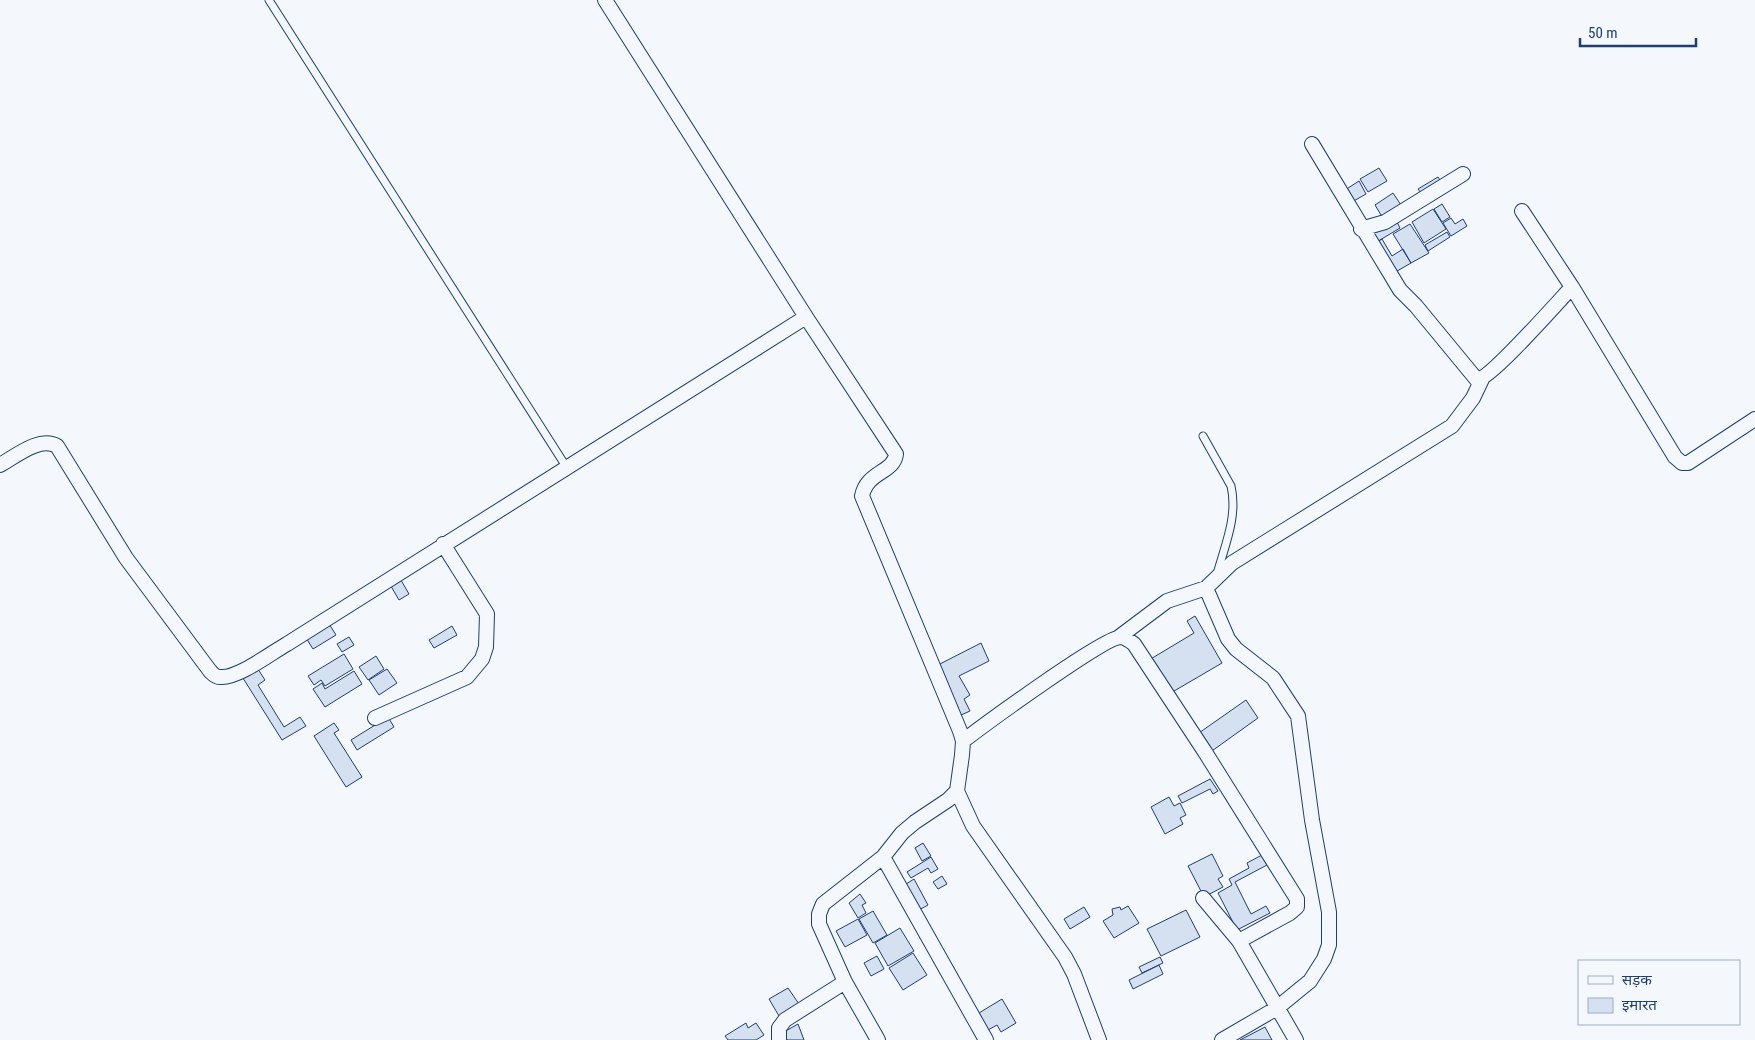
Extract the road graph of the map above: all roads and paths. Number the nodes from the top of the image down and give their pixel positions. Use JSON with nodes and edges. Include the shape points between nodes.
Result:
{"nodes":[{"id":1,"x":269,"y":0,"type":"edge"},
{"id":2,"x":605,"y":0,"type":"edge"},
{"id":3,"x":1312,"y":144,"type":"dead end"},
{"id":4,"x":1463,"y":174,"type":"dead end"},
{"id":5,"x":1522,"y":211,"type":"dead end"},
{"id":6,"x":1361,"y":229,"type":"junction"},
{"id":7,"x":1572,"y":287,"type":"junction"},
{"id":8,"x":806,"y":316,"type":"junction"},
{"id":9,"x":1482,"y":379,"type":"junction"},
{"id":10,"x":1755,"y":419,"type":"edge"},
{"id":11,"x":1203,"y":436,"type":"dead end"},
{"id":12,"x":0,"y":465,"type":"edge"},
{"id":13,"x":567,"y":468,"type":"junction"},
{"id":14,"x":444,"y":544,"type":"junction"},
{"id":15,"x":1216,"y":576,"type":"junction"},
{"id":16,"x":1206,"y":588,"type":"junction"},
{"id":17,"x":1120,"y":637,"type":"junction"},
{"id":18,"x":375,"y":718,"type":"dead end"},
{"id":19,"x":963,"y":740,"type":"junction"},
{"id":20,"x":957,"y":792,"type":"junction"},
{"id":21,"x":883,"y":857,"type":"junction"},
{"id":22,"x":1203,"y":898,"type":"dead end"},
{"id":23,"x":1239,"y":941,"type":"junction"},
{"id":24,"x":845,"y":982,"type":"junction"},
{"id":25,"x":1277,"y":1008,"type":"junction"},
{"id":26,"x":779,"y":1040,"type":"edge"},
{"id":27,"x":878,"y":1040,"type":"edge"},
{"id":28,"x":986,"y":1040,"type":"edge"},
{"id":29,"x":1099,"y":1040,"type":"edge"},
{"id":30,"x":1222,"y":1040,"type":"edge"},
{"id":31,"x":1296,"y":1040,"type":"edge"}],
"edges":[{"from":1,"to":13,"type":"lane"},
{"from":2,"to":8,"type":"street"},
{"from":3,"to":6,"type":"street"},
{"from":4,"to":6,"type":"street","via":[[1391,218]]},
{"from":5,"to":7,"type":"street"},
{"from":6,"to":9,"type":"street","via":[[1400,290],[1472,376],[1476,380]]},
{"from":7,"to":9,"type":"street"},
{"from":7,"to":10,"type":"street","via":[[1674,457],[1682,463],[1700,456]]},
{"from":8,"to":13,"type":"street"},
{"from":8,"to":19,"type":"street","via":[[896,454],[891,465],[867,481],[862,496]]},
{"from":9,"to":15,"type":"street","via":[[1473,398],[1452,426]]},
{"from":11,"to":15,"type":"lane","via":[[1233,494],[1233,517]]},
{"from":12,"to":14,"type":"street","via":[[41,443],[50,442],[56,446],[126,558],[216,676],[233,674],[245,668]]},
{"from":13,"to":14,"type":"street"},
{"from":14,"to":18,"type":"street","via":[[487,614],[486,648],[482,659],[467,677]]},
{"from":15,"to":16,"type":"street"},
{"from":16,"to":17,"type":"street","via":[[1167,601]]},
{"from":16,"to":25,"type":"street","via":[[1228,639],[1284,691],[1298,716],[1302,733],[1312,820],[1326,888],[1329,946],[1310,981]]},
{"from":17,"to":19,"type":"street","via":[[1058,673]]},
{"from":17,"to":23,"type":"street","via":[[1134,644],[1297,899],[1297,907],[1290,913]]},
{"from":19,"to":20,"type":"street"},
{"from":20,"to":21,"type":"street","via":[[902,833]]},
{"from":20,"to":29,"type":"street","via":[[973,826],[1065,957]]},
{"from":21,"to":24,"type":"street","via":[[823,904],[819,914],[819,924]]},
{"from":21,"to":28,"type":"street"},
{"from":22,"to":23,"type":"street"},
{"from":23,"to":25,"type":"street"},
{"from":24,"to":26,"type":"street","via":[[785,1020],[779,1028]]},
{"from":24,"to":27,"type":"street"},
{"from":25,"to":30,"type":"street"},
{"from":25,"to":31,"type":"street"}]}
